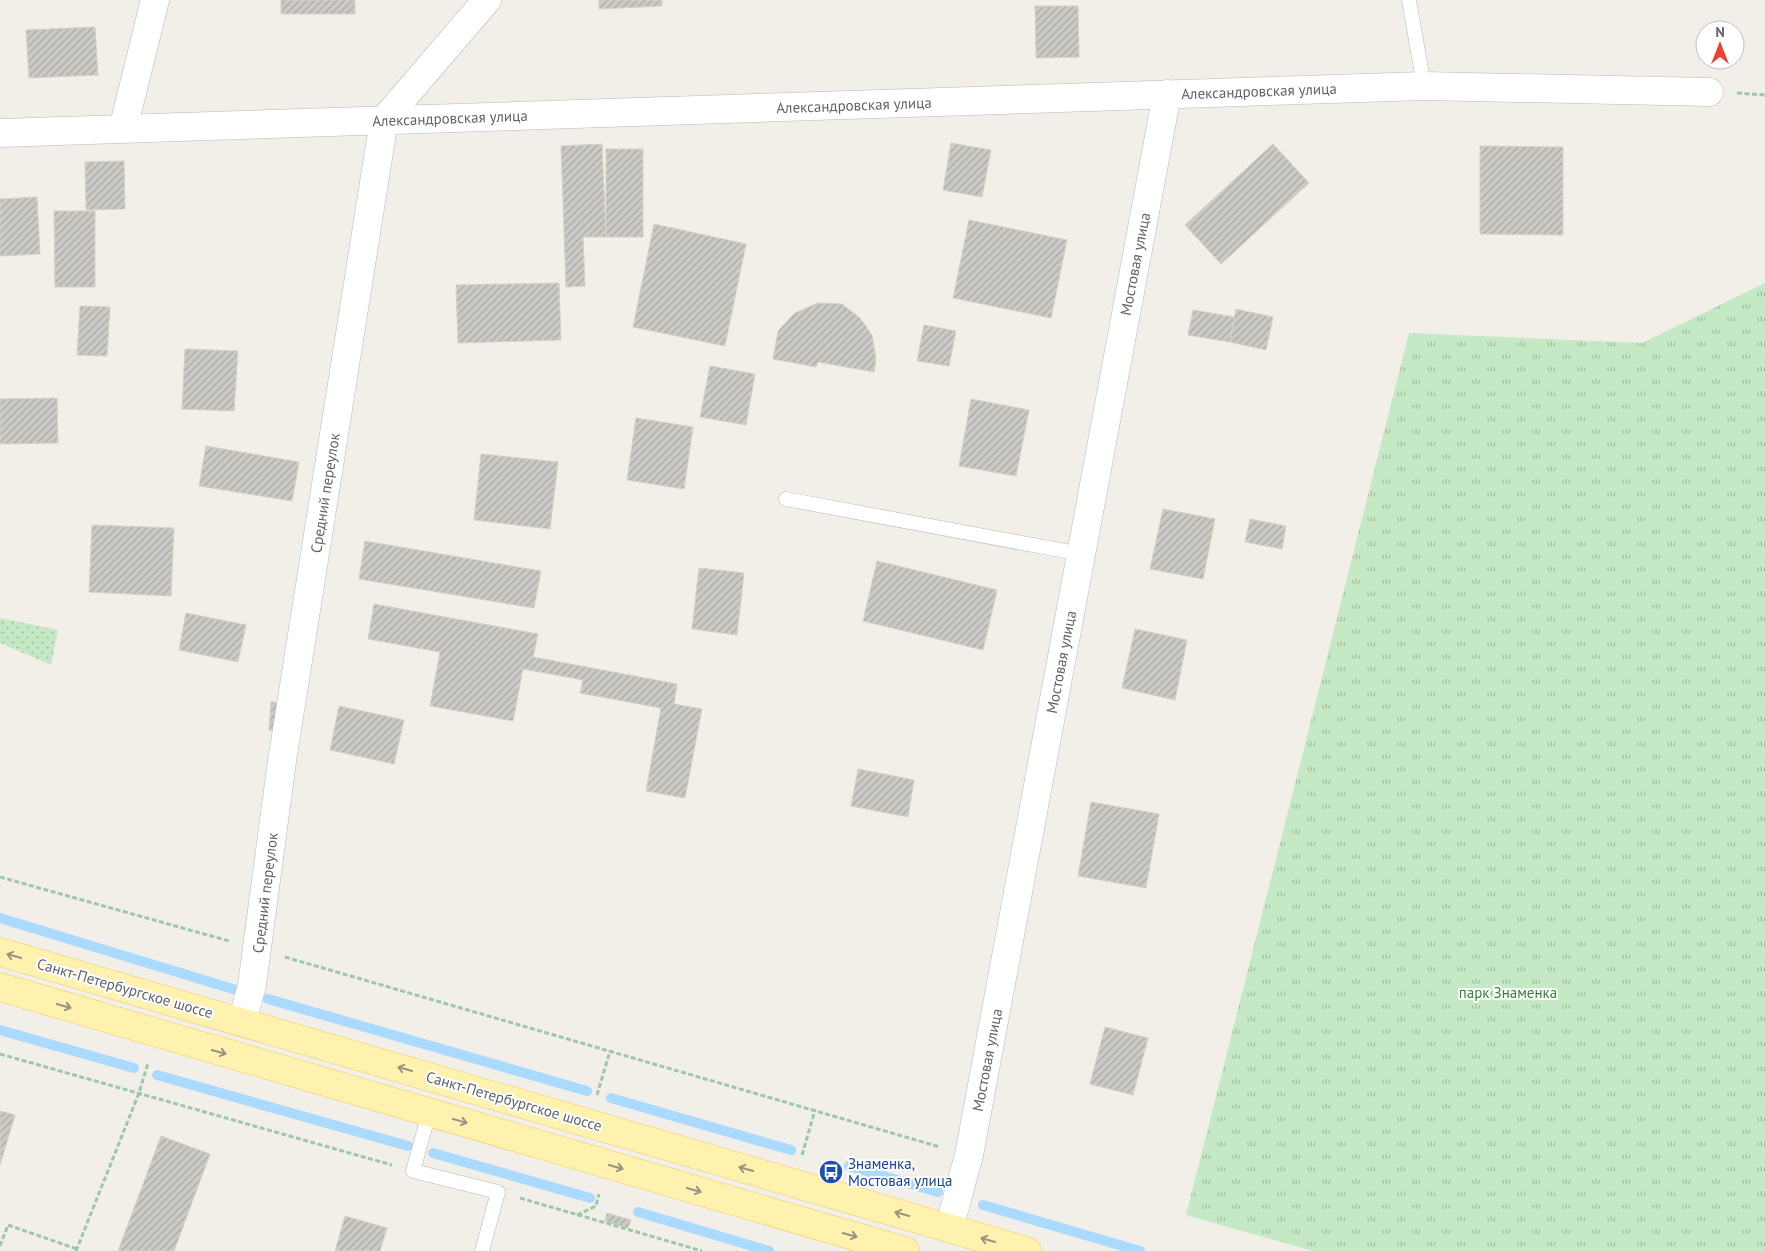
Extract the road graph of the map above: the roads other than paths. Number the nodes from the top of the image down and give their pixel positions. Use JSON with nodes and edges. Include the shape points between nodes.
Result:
{"nodes":[{"id":1,"x":155,"y":0,"type":"edge"},
{"id":2,"x":488,"y":0,"type":"edge"},
{"id":3,"x":1408,"y":0,"type":"edge"},
{"id":4,"x":1424,"y":86,"type":"junction"},
{"id":5,"x":1709,"y":92,"type":"dead end"},
{"id":6,"x":1167,"y":94,"type":"junction"},
{"id":7,"x":384,"y":120,"type":"junction"},
{"id":8,"x":123,"y":129,"type":"junction"},
{"id":9,"x":0,"y":133,"type":"edge"},
{"id":10,"x":786,"y":499,"type":"dead end"},
{"id":11,"x":1081,"y":554,"type":"junction"},
{"id":12,"x":0,"y":952,"type":"edge"},
{"id":13,"x":0,"y":987,"type":"edge"},
{"id":14,"x":242,"y":1022,"type":"junction"},
{"id":15,"x":429,"y":1113,"type":"junction"},
{"id":16,"x":949,"y":1228,"type":"junction"},
{"id":17,"x":482,"y":1251,"type":"edge"},
{"id":18,"x":905,"y":1251,"type":"edge"},
{"id":19,"x":1028,"y":1251,"type":"edge"}],
"edges":[{"from":1,"to":8,"type":"street"},
{"from":2,"to":7,"type":"street"},
{"from":3,"to":4,"type":"lane"},
{"from":4,"to":5,"type":"street","name":"Александровская улица"},
{"from":4,"to":6,"type":"street","name":"Александровская улица"},
{"from":6,"to":7,"type":"street","name":"Александровская улица"},
{"from":6,"to":11,"type":"street","name":"Мостовая улица"},
{"from":7,"to":8,"type":"street","name":"Александровская улица"},
{"from":7,"to":14,"type":"street","name":"Средний переулок","via":[[282,761],[258,950]]},
{"from":8,"to":9,"type":"street","name":"Александровская улица"},
{"from":10,"to":11,"type":"lane"},
{"from":11,"to":16,"type":"street","name":"Мостовая улица","via":[[969,1155]]},
{"from":14,"to":12,"type":"main road","name":"Санкт-Петербургское шоссе","one_way":true},
{"from":13,"to":15,"type":"main road","one_way":true},
{"from":16,"to":14,"type":"main road","name":"Санкт-Петербургское шоссе","one_way":true},
{"from":15,"to":17,"type":"lane","via":[[413,1171],[498,1192]]},
{"from":15,"to":18,"type":"main road","one_way":true},
{"from":19,"to":16,"type":"main road","name":"Санкт-Петербургское шоссе","one_way":true}]}
